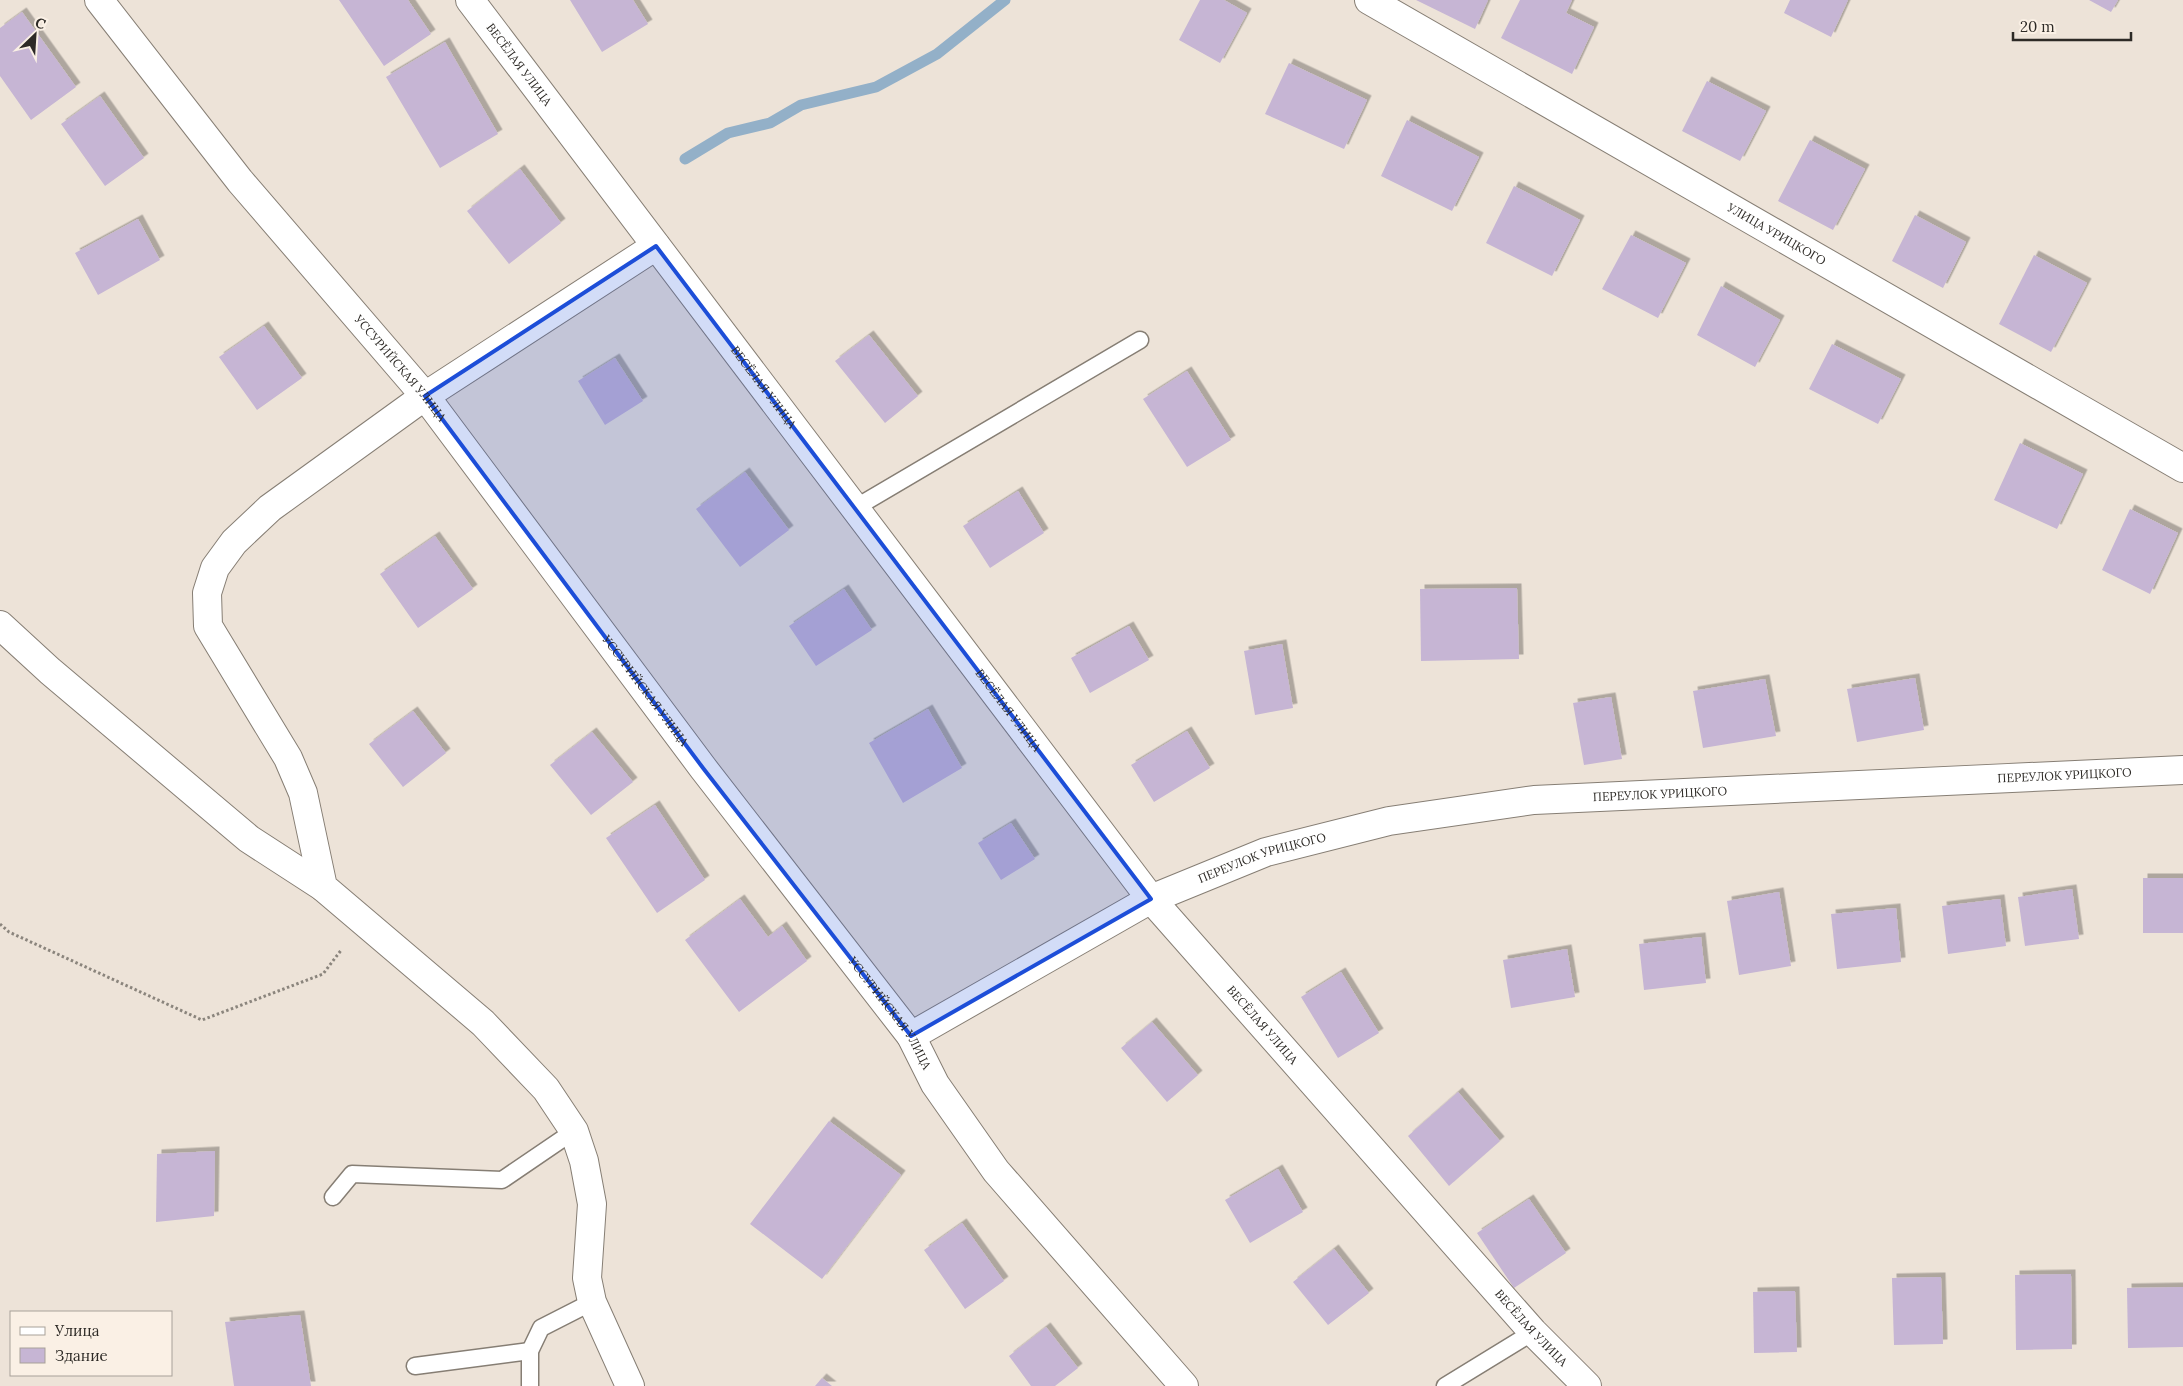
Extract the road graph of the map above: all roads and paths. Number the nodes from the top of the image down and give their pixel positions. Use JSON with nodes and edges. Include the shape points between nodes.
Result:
{"nodes":[{"id":1,"x":99,"y":0,"type":"edge"},
{"id":2,"x":470,"y":0,"type":"edge"},
{"id":3,"x":1369,"y":0,"type":"edge"},
{"id":4,"x":656,"y":246,"type":"junction"},
{"id":5,"x":1140,"y":340,"type":"dead end"},
{"id":6,"x":425,"y":396,"type":"junction"},
{"id":7,"x":2183,"y":468,"type":"edge"},
{"id":8,"x":856,"y":508,"type":"junction"},
{"id":9,"x":0,"y":625,"type":"edge"},
{"id":10,"x":2183,"y":770,"type":"edge"},
{"id":11,"x":323,"y":887,"type":"junction"},
{"id":12,"x":1151,"y":899,"type":"junction"},
{"id":13,"x":363,"y":921,"type":"junction"},
{"id":14,"x":0,"y":924,"type":"edge"},
{"id":15,"x":911,"y":1036,"type":"junction"},
{"id":16,"x":574,"y":1131,"type":"junction"},
{"id":17,"x":333,"y":1197,"type":"dead end"},
{"id":18,"x":592,"y":1302,"type":"junction"},
{"id":19,"x":1533,"y":1332,"type":"junction"},
{"id":20,"x":530,"y":1351,"type":"junction"},
{"id":21,"x":415,"y":1366,"type":"dead end"},
{"id":22,"x":530,"y":1386,"type":"edge"},
{"id":23,"x":630,"y":1386,"type":"edge"},
{"id":24,"x":1184,"y":1386,"type":"edge"},
{"id":25,"x":1445,"y":1386,"type":"edge"},
{"id":26,"x":1587,"y":1386,"type":"edge"}],
"edges":[{"from":1,"to":6,"type":"street","name":"УССУРИЙСКАЯ УЛИЦА","via":[[240,181]]},
{"from":2,"to":4,"type":"street","name":"ВЕСЁЛАЯ УЛИЦА"},
{"from":3,"to":7,"type":"street","name":"УЛИЦА УРИЦКОГО"},
{"from":4,"to":6,"type":"street"},
{"from":4,"to":8,"type":"street","name":"ВЕСЁЛАЯ УЛИЦА"},
{"from":5,"to":8,"type":"lane"},
{"from":6,"to":11,"type":"street","via":[[270,508],[234,542],[215,568],[207,593],[208,626],[288,758],[303,793]]},
{"from":6,"to":15,"type":"street","name":"УССУРИЙСКАЯ УЛИЦА","via":[[703,768]]},
{"from":8,"to":12,"type":"street","name":"ВЕСЁЛАЯ УЛИЦА"},
{"from":9,"to":11,"type":"street","via":[[249,839]]},
{"from":10,"to":12,"type":"street","name":"ПЕРЕУЛОК УРИЦКОГО","via":[[1534,800],[1389,821],[1266,852]]},
{"from":11,"to":13,"type":"street"},
{"from":12,"to":15,"type":"street","name":"ПЕРЕУЛОК УРИЦКОГО"},
{"from":12,"to":19,"type":"street","name":"ВЕСЁЛАЯ УЛИЦА"},
{"from":13,"to":14,"type":"path","via":[[323,974],[202,1020],[9,932]]},
{"from":13,"to":16,"type":"street","via":[[483,1023],[546,1089]]},
{"from":15,"to":24,"type":"street","name":"УССУРИЙСКАЯ УЛИЦА","via":[[935,1084],[996,1171]]},
{"from":16,"to":17,"type":"lane","via":[[502,1180],[352,1174]]},
{"from":16,"to":18,"type":"street","via":[[584,1161],[592,1204],[588,1278]]},
{"from":18,"to":20,"type":"lane","via":[[541,1328]]},
{"from":18,"to":23,"type":"street"},
{"from":19,"to":25,"type":"lane"},
{"from":19,"to":26,"type":"street","name":"ВЕСЁЛАЯ УЛИЦА"},
{"from":20,"to":21,"type":"lane"},
{"from":20,"to":22,"type":"lane"}]}
